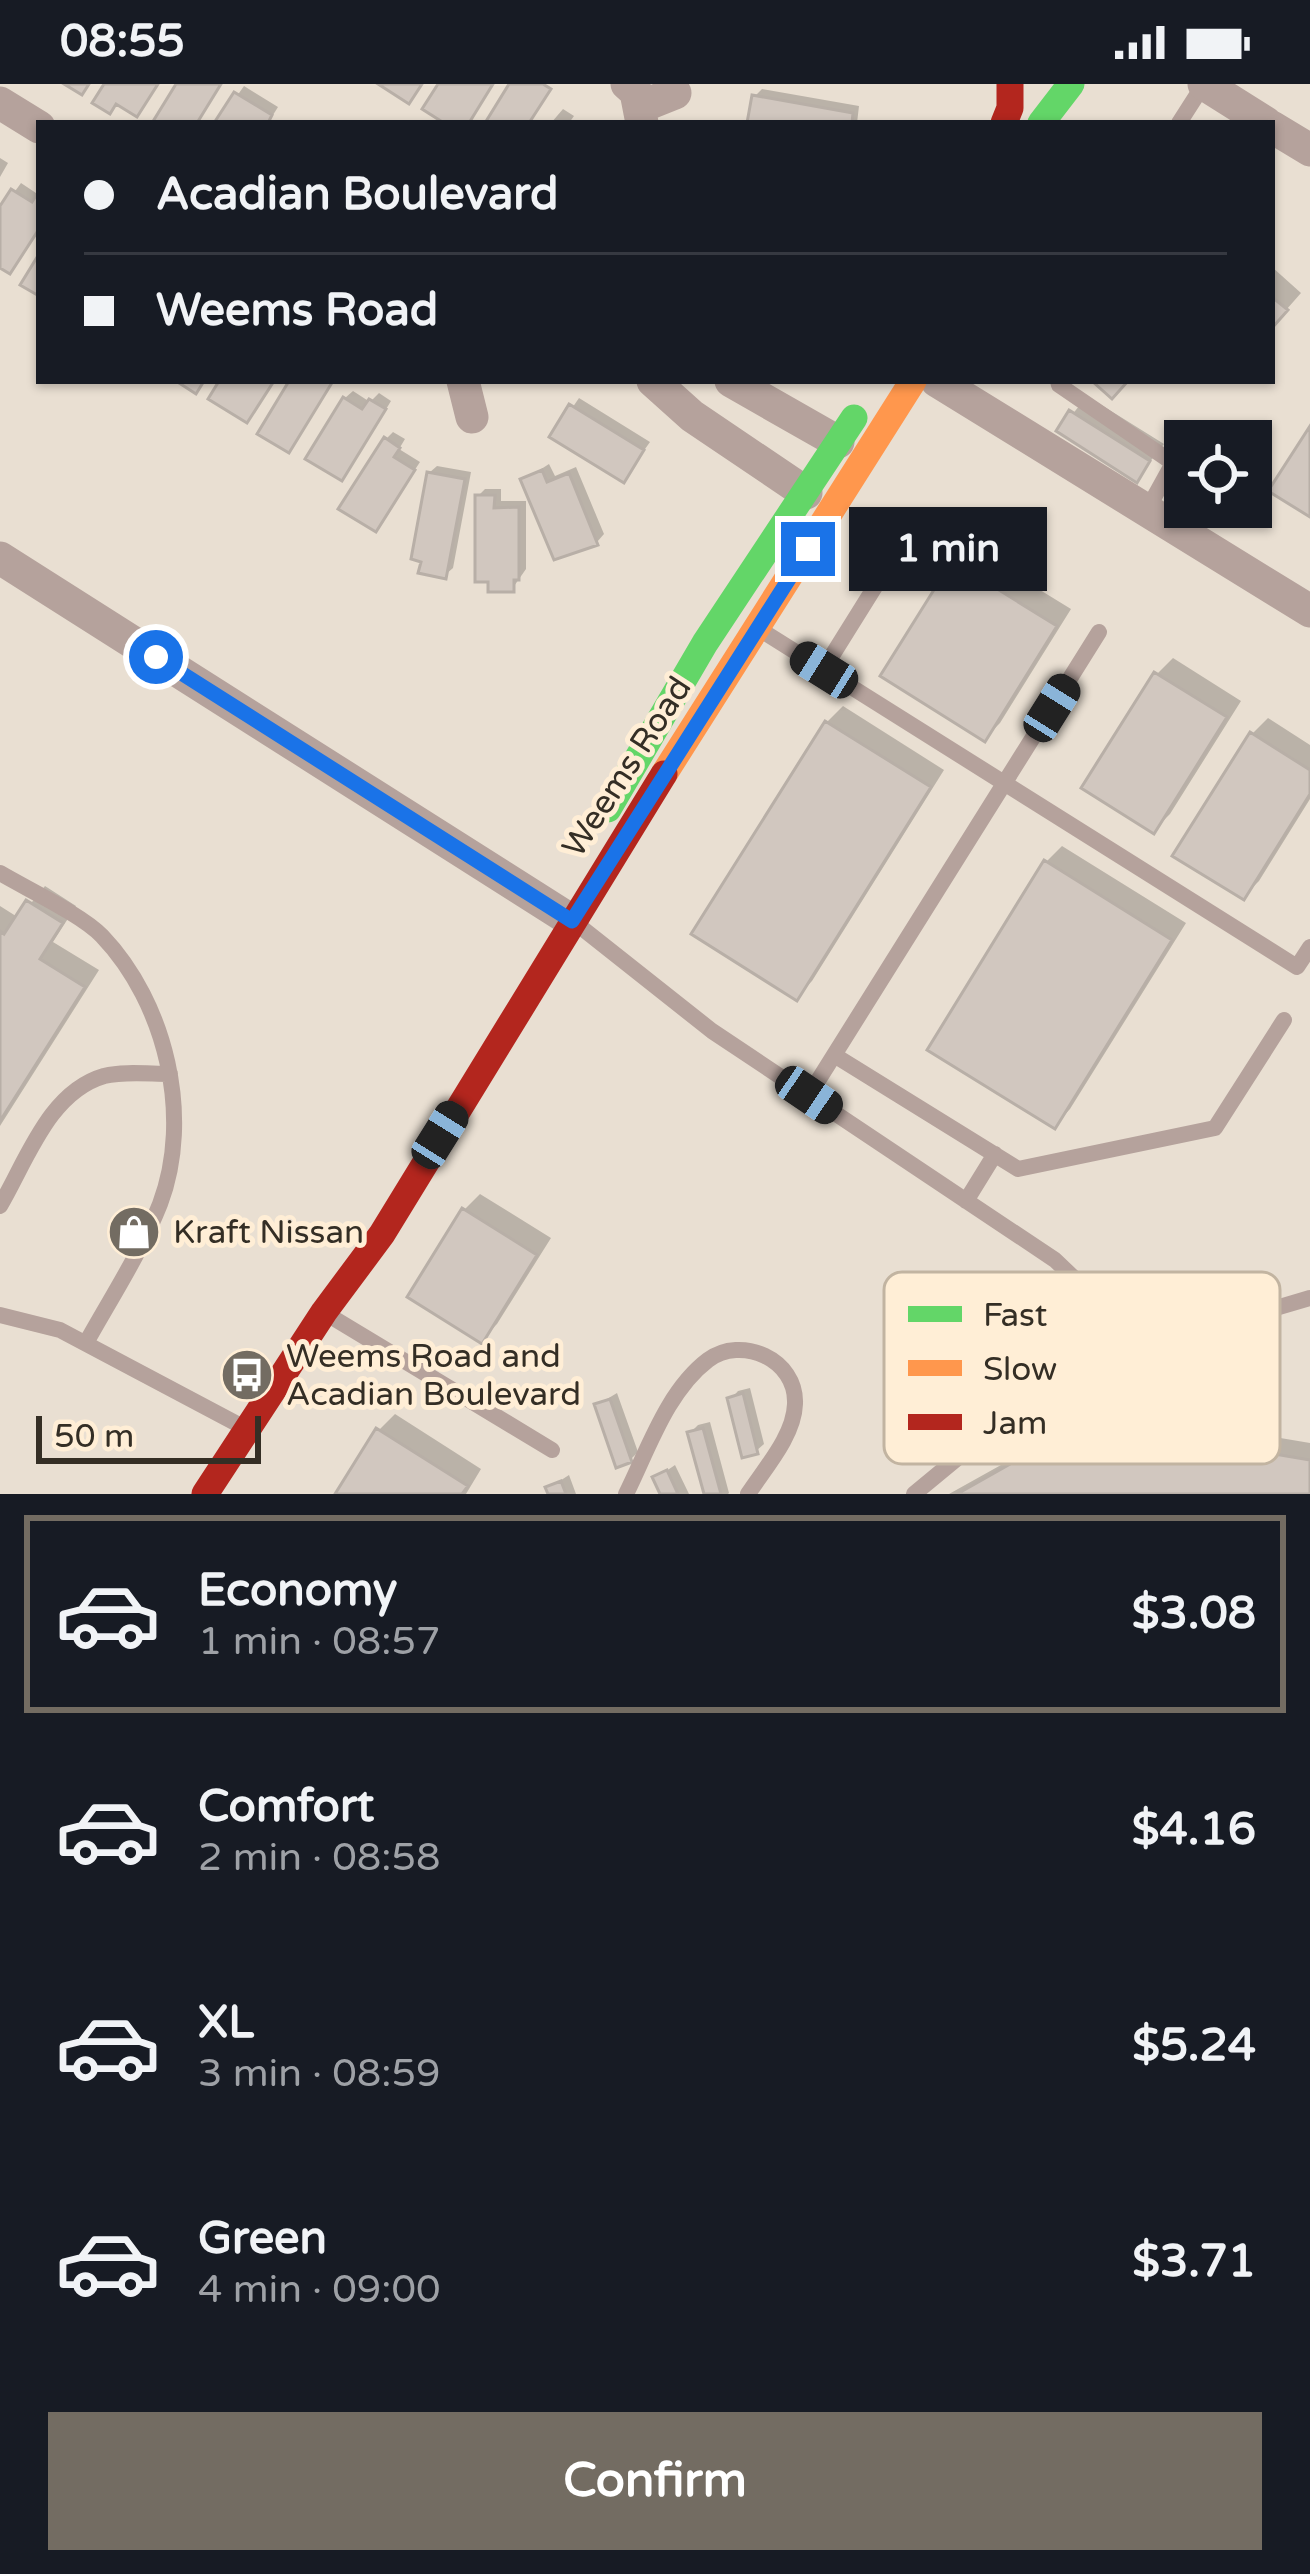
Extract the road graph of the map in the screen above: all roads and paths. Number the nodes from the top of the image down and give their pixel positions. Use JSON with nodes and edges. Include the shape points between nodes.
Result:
{"nodes":[{"id":1,"x":1010,"y":84,"type":"edge"},
{"id":2,"x":1071,"y":84,"type":"edge"},
{"id":3,"x":1203,"y":84,"type":"edge"},
{"id":4,"x":676,"y":93,"type":"dead end"},
{"id":5,"x":0,"y":103,"type":"edge"},
{"id":6,"x":636,"y":104,"type":"edge"},
{"id":7,"x":1005,"y":120,"type":"edge"},
{"id":8,"x":1044,"y":120,"type":"edge"},
{"id":9,"x":1181,"y":120,"type":"edge"},
{"id":10,"x":1261,"y":120,"type":"edge"},
{"id":11,"x":36,"y":125,"type":"edge"},
{"id":12,"x":1275,"y":129,"type":"edge"},
{"id":13,"x":1310,"y":150,"type":"edge"},
{"id":14,"x":464,"y":384,"type":"edge"},
{"id":15,"x":656,"y":384,"type":"edge"},
{"id":16,"x":736,"y":384,"type":"edge"},
{"id":17,"x":911,"y":384,"type":"edge"},
{"id":18,"x":942,"y":384,"type":"edge"},
{"id":19,"x":1058,"y":384,"type":"edge"},
{"id":20,"x":868,"y":396,"type":"dead end"},
{"id":21,"x":472,"y":417,"type":"dead end"},
{"id":22,"x":838,"y":442,"type":"junction"},
{"id":23,"x":806,"y":493,"type":"junction"},
{"id":24,"x":1147,"y":510,"type":"junction"},
{"id":25,"x":907,"y":537,"type":"dead end"},
{"id":26,"x":0,"y":558,"type":"edge"},
{"id":27,"x":1310,"y":611,"type":"edge"},
{"id":28,"x":758,"y":629,"type":"junction"},
{"id":29,"x":1099,"y":632,"type":"dead end"},
{"id":30,"x":824,"y":670,"type":"junction"},
{"id":31,"x":1004,"y":783,"type":"junction"},
{"id":32,"x":592,"y":836,"type":"dead end"},
{"id":33,"x":0,"y":873,"type":"edge"},
{"id":34,"x":550,"y":917,"type":"junction"},
{"id":35,"x":1310,"y":947,"type":"edge"},
{"id":36,"x":1284,"y":1020,"type":"dead end"},
{"id":37,"x":834,"y":1054,"type":"junction"},
{"id":38,"x":170,"y":1074,"type":"junction"},
{"id":39,"x":809,"y":1095,"type":"junction"},
{"id":40,"x":994,"y":1154,"type":"junction"},
{"id":41,"x":966,"y":1201,"type":"junction"},
{"id":42,"x":0,"y":1206,"type":"edge"},
{"id":43,"x":1068,"y":1272,"type":"edge"},
{"id":44,"x":1310,"y":1298,"type":"edge"},
{"id":45,"x":1280,"y":1307,"type":"edge"},
{"id":46,"x":324,"y":1312,"type":"junction"},
{"id":47,"x":0,"y":1315,"type":"edge"},
{"id":48,"x":86,"y":1343,"type":"junction"},
{"id":49,"x":249,"y":1430,"type":"junction"},
{"id":50,"x":553,"y":1450,"type":"dead end"},
{"id":51,"x":950,"y":1464,"type":"edge"},
{"id":52,"x":205,"y":1494,"type":"edge"},
{"id":53,"x":626,"y":1494,"type":"edge"},
{"id":54,"x":748,"y":1494,"type":"edge"},
{"id":55,"x":914,"y":1494,"type":"edge"}],
"edges":[{"from":1,"to":7,"type":"street"},
{"from":2,"to":8,"type":"street"},
{"from":3,"to":9,"type":"lane"},
{"from":3,"to":10,"type":"street"},
{"from":4,"to":6,"type":"street"},
{"from":5,"to":11,"type":"street"},
{"from":12,"to":13,"type":"street"},
{"from":14,"to":21,"type":"street"},
{"from":15,"to":23,"type":"street"},
{"from":16,"to":22,"type":"street"},
{"from":17,"to":28,"type":"street","name":"Weems Road"},
{"from":18,"to":24,"type":"street"},
{"from":19,"to":24,"type":"lane","via":[[1173,463]]},
{"from":20,"to":22,"type":"street","name":"Weems Road"},
{"from":22,"to":23,"type":"street","name":"Weems Road"},
{"from":23,"to":32,"type":"street","name":"Weems Road","via":[[705,643]]},
{"from":24,"to":27,"type":"street"},
{"from":25,"to":30,"type":"lane"},
{"from":26,"to":34,"type":"street"},
{"from":28,"to":30,"type":"lane"},
{"from":28,"to":34,"type":"street","name":"Weems Road"},
{"from":29,"to":31,"type":"lane"},
{"from":30,"to":31,"type":"lane"},
{"from":31,"to":35,"type":"lane","via":[[1298,967]]},
{"from":31,"to":37,"type":"lane"},
{"from":33,"to":38,"type":"lane","via":[[101,935],[141,993]]},
{"from":34,"to":39,"type":"lane"},
{"from":34,"to":46,"type":"street","name":"Weems Road","via":[[382,1234]]},
{"from":34,"to":46,"type":"street","name":"Weems Road","via":[[361,1222]]},
{"from":36,"to":40,"type":"lane","via":[[1215,1128],[1018,1168]]},
{"from":37,"to":39,"type":"lane"},
{"from":37,"to":40,"type":"lane"},
{"from":38,"to":42,"type":"lane","via":[[108,1075],[62,1099]]},
{"from":38,"to":48,"type":"lane","via":[[175,1115],[160,1202]]},
{"from":39,"to":41,"type":"lane"},
{"from":40,"to":41,"type":"lane"},
{"from":41,"to":43,"type":"lane"},
{"from":44,"to":45,"type":"lane"},
{"from":46,"to":49,"type":"street","name":"Weems Road"},
{"from":46,"to":50,"type":"lane"},
{"from":47,"to":48,"type":"lane"},
{"from":48,"to":49,"type":"lane"},
{"from":49,"to":52,"type":"street","name":"Weems Road"},
{"from":51,"to":55,"type":"lane"},
{"from":53,"to":54,"type":"lane","via":[[683,1382],[712,1357],[754,1349],[777,1364],[795,1406]]}]}
